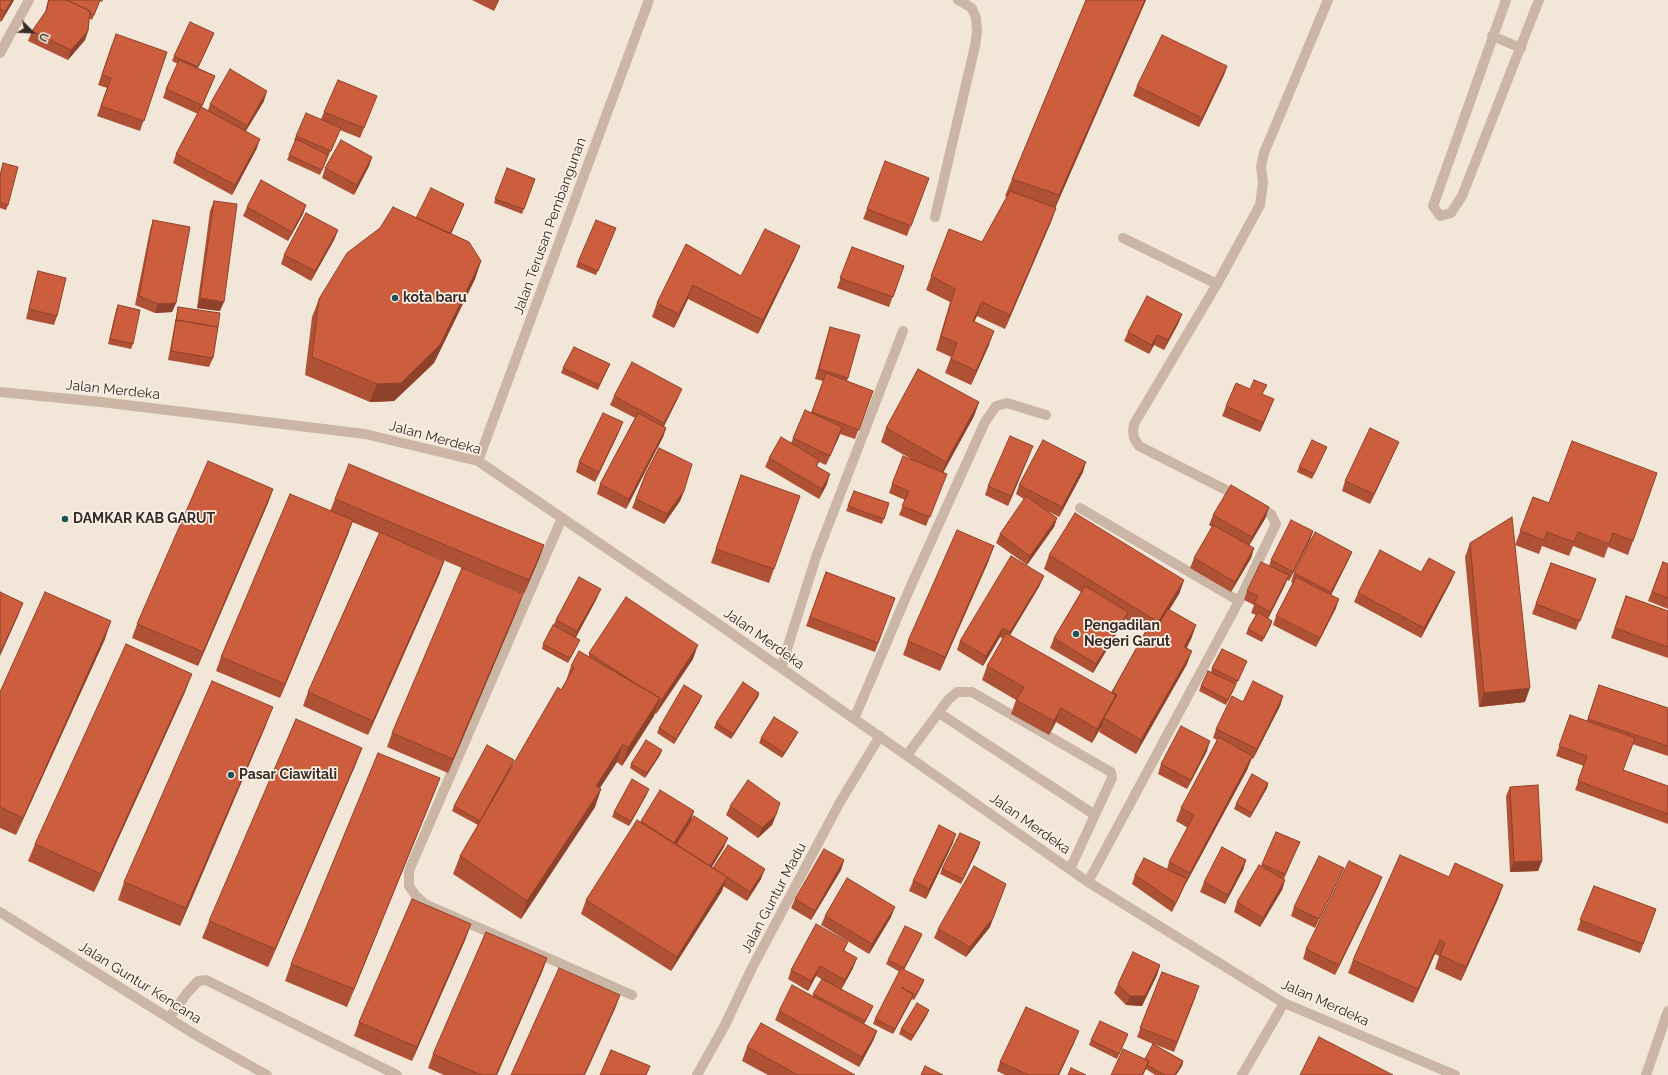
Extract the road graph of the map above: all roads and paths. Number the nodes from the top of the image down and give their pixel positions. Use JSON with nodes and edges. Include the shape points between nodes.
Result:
{"nodes":[{"id":1,"x":29,"y":0,"type":"edge"},
{"id":2,"x":649,"y":0,"type":"edge"},
{"id":3,"x":958,"y":0,"type":"edge"},
{"id":4,"x":1328,"y":0,"type":"edge"},
{"id":5,"x":1506,"y":0,"type":"edge"},
{"id":6,"x":1539,"y":0,"type":"edge"},
{"id":7,"x":1492,"y":36,"type":"junction"},
{"id":8,"x":1521,"y":48,"type":"junction"},
{"id":9,"x":0,"y":53,"type":"edge"},
{"id":10,"x":935,"y":217,"type":"dead end"},
{"id":11,"x":1123,"y":238,"type":"dead end"},
{"id":12,"x":1217,"y":284,"type":"junction"},
{"id":13,"x":903,"y":331,"type":"dead end"},
{"id":14,"x":0,"y":392,"type":"edge"},
{"id":15,"x":1046,"y":415,"type":"dead end"},
{"id":16,"x":478,"y":461,"type":"junction"},
{"id":17,"x":1080,"y":508,"type":"dead end"},
{"id":18,"x":562,"y":518,"type":"junction"},
{"id":19,"x":1239,"y":601,"type":"junction"},
{"id":20,"x":781,"y":668,"type":"junction"},
{"id":21,"x":939,"y":713,"type":"junction"},
{"id":22,"x":854,"y":719,"type":"junction"},
{"id":23,"x":880,"y":736,"type":"junction"},
{"id":24,"x":907,"y":755,"type":"junction"},
{"id":25,"x":1095,"y":815,"type":"junction"},
{"id":26,"x":1070,"y":869,"type":"junction"},
{"id":27,"x":1088,"y":882,"type":"junction"},
{"id":28,"x":0,"y":912,"type":"edge"},
{"id":29,"x":632,"y":995,"type":"dead end"},
{"id":30,"x":1284,"y":1003,"type":"junction"},
{"id":31,"x":1668,"y":1011,"type":"edge"},
{"id":32,"x":169,"y":1018,"type":"junction"},
{"id":33,"x":267,"y":1075,"type":"edge"},
{"id":34,"x":396,"y":1075,"type":"edge"},
{"id":35,"x":697,"y":1075,"type":"edge"},
{"id":36,"x":1242,"y":1075,"type":"edge"},
{"id":37,"x":1455,"y":1075,"type":"edge"},
{"id":38,"x":1646,"y":1075,"type":"edge"}],
"edges":[{"from":1,"to":9,"type":"street"},
{"from":2,"to":16,"type":"street","name":"Jalan Terusan Pembangunan"},
{"from":3,"to":10,"type":"street","via":[[972,8],[977,32]]},
{"from":4,"to":12,"type":"street","via":[[1264,153],[1260,205]]},
{"from":5,"to":7,"type":"street"},
{"from":6,"to":8,"type":"street"},
{"from":7,"to":8,"type":"street"},
{"from":7,"to":8,"type":"street","via":[[1433,206],[1440,216],[1451,213],[1462,196]]},
{"from":11,"to":12,"type":"street"},
{"from":12,"to":19,"type":"street","via":[[1134,424],[1133,434],[1140,446],[1266,510],[1274,518],[1276,524]]},
{"from":13,"to":20,"type":"street","via":[[816,557]]},
{"from":14,"to":16,"type":"street","name":"Jalan Merdeka","via":[[365,434]]},
{"from":15,"to":22,"type":"street","via":[[1007,403],[996,406],[986,422],[909,590]]},
{"from":16,"to":18,"type":"street","name":"Jalan Merdeka"},
{"from":17,"to":19,"type":"street"},
{"from":18,"to":20,"type":"street","name":"Jalan Merdeka"},
{"from":18,"to":29,"type":"street","via":[[411,866],[409,886],[425,904]]},
{"from":19,"to":27,"type":"street"},
{"from":20,"to":22,"type":"street","name":"Jalan Merdeka"},
{"from":21,"to":24,"type":"street"},
{"from":21,"to":25,"type":"street"},
{"from":21,"to":25,"type":"street","via":[[957,692],[972,692],[1111,772],[1112,778]]},
{"from":22,"to":23,"type":"street","name":"Jalan Merdeka"},
{"from":23,"to":24,"type":"street","name":"Jalan Merdeka"},
{"from":23,"to":35,"type":"street","name":"Jalan Guntur Madu","via":[[840,802]]},
{"from":24,"to":26,"type":"street","name":"Jalan Merdeka"},
{"from":25,"to":26,"type":"street"},
{"from":26,"to":27,"type":"street","name":"Jalan Merdeka"},
{"from":27,"to":30,"type":"street","name":"Jalan Merdeka"},
{"from":28,"to":32,"type":"street","name":"Jalan Guntur Kencana"},
{"from":30,"to":36,"type":"street"},
{"from":30,"to":37,"type":"street","name":"Jalan Merdeka"},
{"from":31,"to":38,"type":"street"},
{"from":32,"to":33,"type":"street","name":"Jalan Guntur Kencana"},
{"from":32,"to":34,"type":"street","via":[[198,981],[206,980]]}]}
